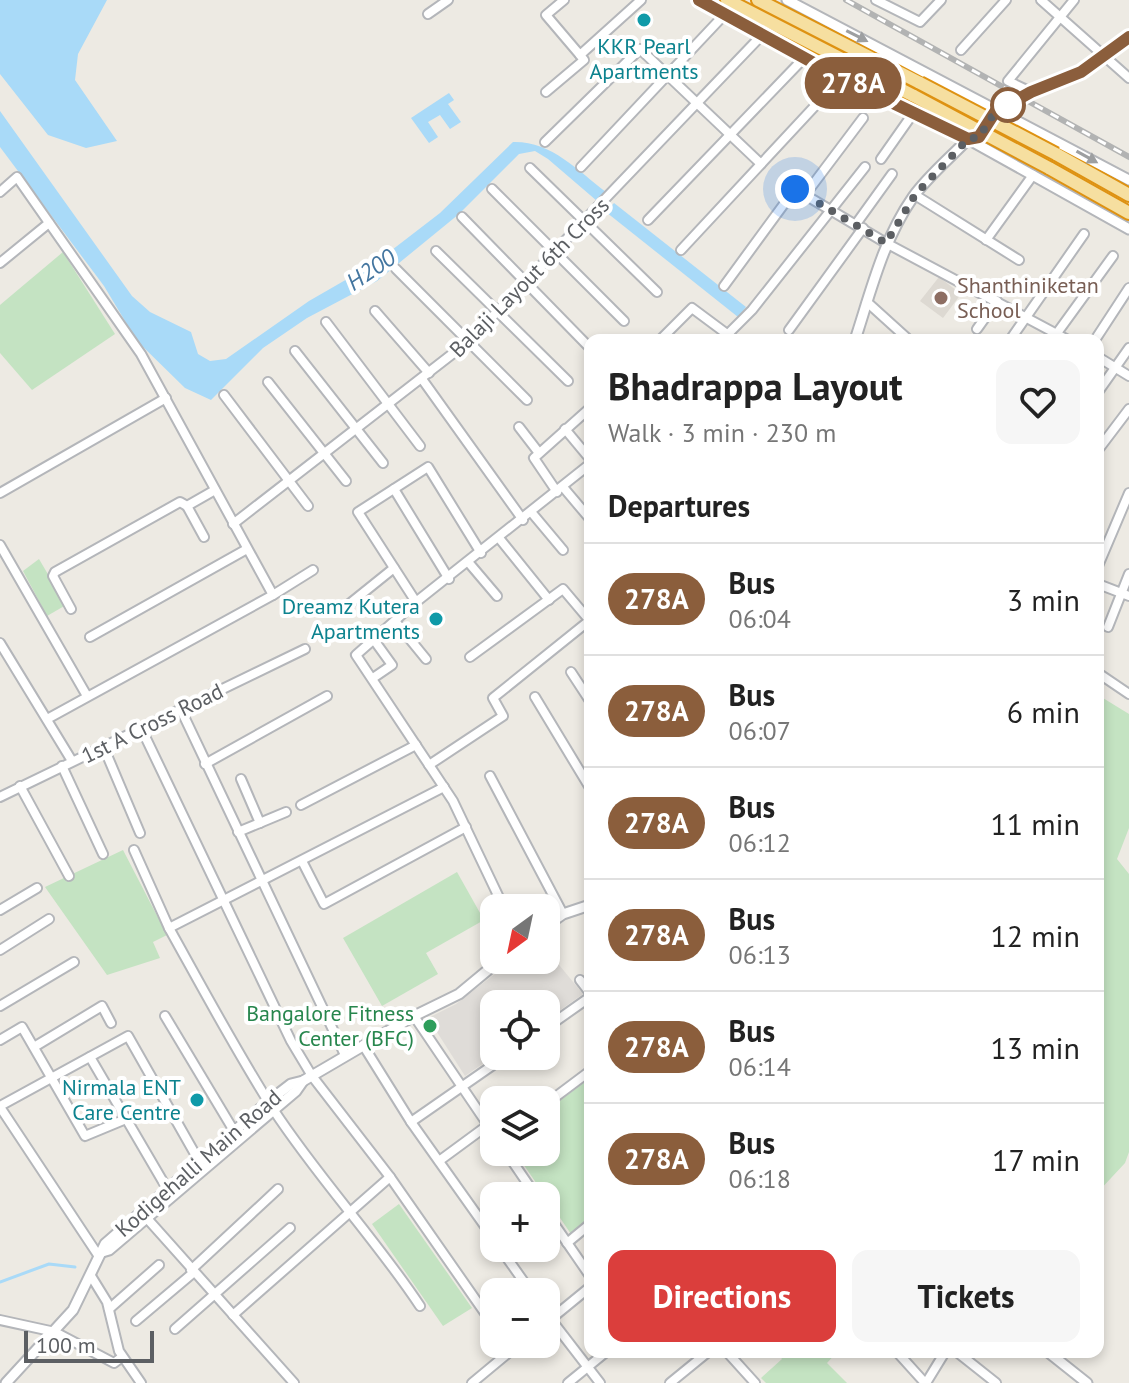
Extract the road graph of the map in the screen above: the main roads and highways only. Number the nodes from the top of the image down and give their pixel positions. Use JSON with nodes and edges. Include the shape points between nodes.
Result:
{"nodes":[{"id":1,"x":727,"y":0,"type":"edge"},
{"id":2,"x":758,"y":0,"type":"edge"},
{"id":3,"x":1129,"y":195,"type":"edge"},
{"id":4,"x":1129,"y":213,"type":"edge"}],
"edges":[{"from":1,"to":4,"type":"highway","bridge":true},
{"from":2,"to":3,"type":"highway","bridge":true}]}
